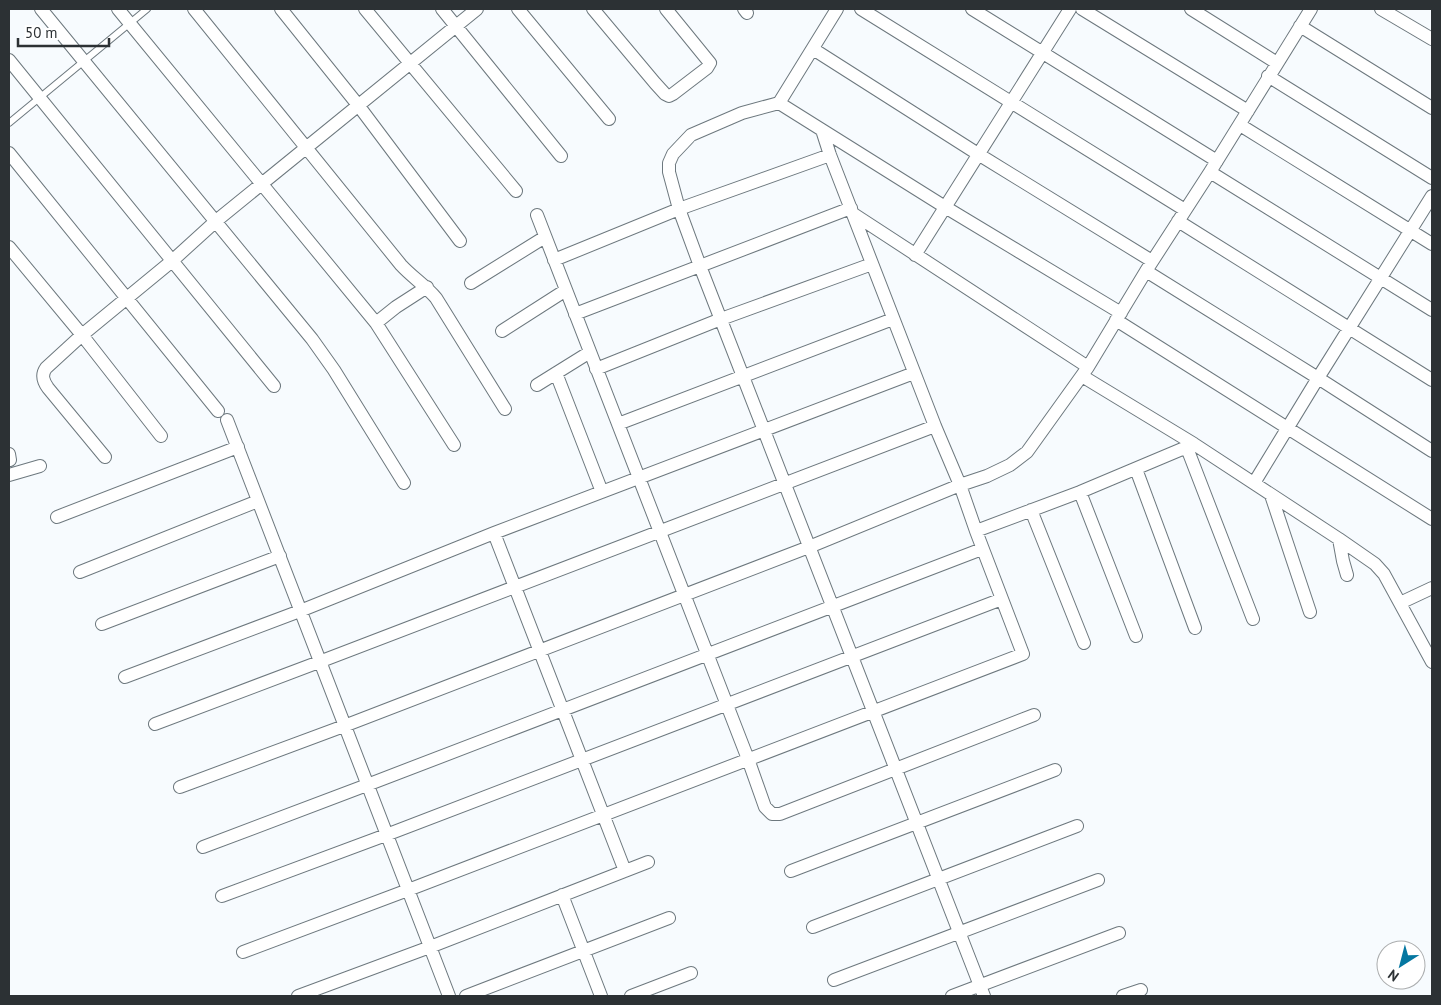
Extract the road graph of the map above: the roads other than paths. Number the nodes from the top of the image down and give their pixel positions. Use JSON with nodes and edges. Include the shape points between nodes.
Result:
{"nodes":[{"id":1,"x":41,"y":9,"type":"edge"},
{"id":2,"x":118,"y":9,"type":"edge"},
{"id":3,"x":147,"y":9,"type":"edge"},
{"id":4,"x":194,"y":9,"type":"edge"},
{"id":5,"x":281,"y":9,"type":"edge"},
{"id":6,"x":366,"y":9,"type":"edge"},
{"id":7,"x":442,"y":9,"type":"edge"},
{"id":8,"x":477,"y":9,"type":"edge"},
{"id":9,"x":518,"y":9,"type":"edge"},
{"id":10,"x":593,"y":9,"type":"edge"},
{"id":11,"x":666,"y":9,"type":"edge"},
{"id":12,"x":838,"y":9,"type":"edge"},
{"id":13,"x":862,"y":9,"type":"edge"},
{"id":14,"x":972,"y":9,"type":"edge"},
{"id":15,"x":1070,"y":9,"type":"edge"},
{"id":16,"x":1082,"y":9,"type":"edge"},
{"id":17,"x":1191,"y":9,"type":"edge"},
{"id":18,"x":1381,"y":9,"type":"edge"},
{"id":19,"x":1307,"y":10,"type":"edge"},
{"id":20,"x":129,"y":23,"type":"junction"},
{"id":21,"x":456,"y":26,"type":"junction"},
{"id":22,"x":1300,"y":26,"type":"junction"},
{"id":23,"x":1432,"y":39,"type":"edge"},
{"id":24,"x":813,"y":49,"type":"junction"},
{"id":25,"x":1042,"y":52,"type":"junction"},
{"id":26,"x":9,"y":60,"type":"edge"},
{"id":27,"x":84,"y":61,"type":"junction"},
{"id":28,"x":410,"y":63,"type":"junction"},
{"id":29,"x":1277,"y":63,"type":"junction"},
{"id":30,"x":1268,"y":76,"type":"junction"},
{"id":31,"x":40,"y":97,"type":"junction"},
{"id":32,"x":1011,"y":102,"type":"junction"},
{"id":33,"x":779,"y":103,"type":"junction"},
{"id":34,"x":358,"y":105,"type":"junction"},
{"id":35,"x":1432,"y":108,"type":"edge"},
{"id":36,"x":1248,"y":111,"type":"junction"},
{"id":37,"x":609,"y":119,"type":"dead end"},
{"id":38,"x":9,"y":123,"type":"edge"},
{"id":39,"x":1240,"y":125,"type":"junction"},
{"id":40,"x":822,"y":130,"type":"junction"},
{"id":41,"x":306,"y":148,"type":"junction"},
{"id":42,"x":9,"y":153,"type":"edge"},
{"id":43,"x":978,"y":154,"type":"junction"},
{"id":44,"x":830,"y":155,"type":"junction"},
{"id":45,"x":561,"y":156,"type":"dead end"},
{"id":46,"x":1217,"y":160,"type":"junction"},
{"id":47,"x":1210,"y":172,"type":"junction"},
{"id":48,"x":1432,"y":178,"type":"edge"},
{"id":49,"x":262,"y":184,"type":"junction"},
{"id":50,"x":516,"y":190,"type":"dead end"},
{"id":51,"x":1432,"y":196,"type":"edge"},
{"id":52,"x":945,"y":207,"type":"junction"},
{"id":53,"x":679,"y":209,"type":"junction"},
{"id":54,"x":1185,"y":210,"type":"junction"},
{"id":55,"x":851,"y":211,"type":"junction"},
{"id":56,"x":537,"y":216,"type":"dead end"},
{"id":57,"x":216,"y":221,"type":"junction"},
{"id":58,"x":1178,"y":222,"type":"junction"},
{"id":59,"x":1411,"y":230,"type":"junction"},
{"id":60,"x":545,"y":237,"type":"junction"},
{"id":61,"x":460,"y":241,"type":"dead end"},
{"id":62,"x":1432,"y":244,"type":"edge"},
{"id":63,"x":9,"y":247,"type":"edge"},
{"id":64,"x":915,"y":255,"type":"junction"},
{"id":65,"x":172,"y":260,"type":"junction"},
{"id":66,"x":554,"y":260,"type":"junction"},
{"id":67,"x":872,"y":264,"type":"junction"},
{"id":68,"x":700,"y":266,"type":"junction"},
{"id":69,"x":1149,"y":266,"type":"junction"},
{"id":70,"x":1380,"y":278,"type":"junction"},
{"id":71,"x":472,"y":283,"type":"dead end"},
{"id":72,"x":427,"y":287,"type":"junction"},
{"id":73,"x":566,"y":290,"type":"junction"},
{"id":74,"x":126,"y":298,"type":"junction"},
{"id":75,"x":1432,"y":310,"type":"edge"},
{"id":76,"x":575,"y":314,"type":"junction"},
{"id":77,"x":1118,"y":316,"type":"junction"},
{"id":78,"x":721,"y":319,"type":"junction"},
{"id":79,"x":893,"y":319,"type":"junction"},
{"id":80,"x":376,"y":323,"type":"junction"},
{"id":81,"x":1349,"y":329,"type":"junction"},
{"id":82,"x":502,"y":331,"type":"dead end"},
{"id":83,"x":82,"y":335,"type":"junction"},
{"id":84,"x":590,"y":352,"type":"junction"},
{"id":85,"x":596,"y":369,"type":"junction"},
{"id":86,"x":1085,"y":372,"type":"junction"},
{"id":87,"x":556,"y":373,"type":"junction"},
{"id":88,"x":914,"y":373,"type":"junction"},
{"id":89,"x":743,"y":376,"type":"junction"},
{"id":90,"x":1318,"y":378,"type":"junction"},
{"id":91,"x":1432,"y":380,"type":"edge"},
{"id":92,"x":537,"y":385,"type":"dead end"},
{"id":93,"x":274,"y":386,"type":"dead end"},
{"id":94,"x":505,"y":409,"type":"dead end"},
{"id":95,"x":618,"y":424,"type":"junction"},
{"id":96,"x":935,"y":426,"type":"junction"},
{"id":97,"x":1288,"y":427,"type":"junction"},
{"id":98,"x":764,"y":430,"type":"junction"},
{"id":99,"x":161,"y":436,"type":"dead end"},
{"id":100,"x":454,"y":445,"type":"dead end"},
{"id":101,"x":1191,"y":446,"type":"junction"},
{"id":102,"x":238,"y":447,"type":"junction"},
{"id":103,"x":1432,"y":451,"type":"edge"},
{"id":104,"x":105,"y":457,"type":"dead end"},
{"id":105,"x":40,"y":466,"type":"dead end"},
{"id":106,"x":1136,"y":469,"type":"junction"},
{"id":107,"x":9,"y":475,"type":"edge"},
{"id":108,"x":639,"y":478,"type":"junction"},
{"id":109,"x":404,"y":483,"type":"dead end"},
{"id":110,"x":785,"y":483,"type":"junction"},
{"id":111,"x":1254,"y":483,"type":"junction"},
{"id":112,"x":960,"y":485,"type":"junction"},
{"id":113,"x":602,"y":492,"type":"junction"},
{"id":114,"x":1080,"y":492,"type":"junction"},
{"id":115,"x":1271,"y":495,"type":"junction"},
{"id":116,"x":258,"y":501,"type":"junction"},
{"id":117,"x":1031,"y":510,"type":"junction"},
{"id":118,"x":57,"y":517,"type":"dead end"},
{"id":119,"x":1432,"y":519,"type":"edge"},
{"id":120,"x":660,"y":531,"type":"junction"},
{"id":121,"x":976,"y":531,"type":"junction"},
{"id":122,"x":494,"y":533,"type":"junction"},
{"id":123,"x":1339,"y":539,"type":"junction"},
{"id":124,"x":809,"y":547,"type":"junction"},
{"id":125,"x":982,"y":549,"type":"junction"},
{"id":126,"x":280,"y":556,"type":"junction"},
{"id":127,"x":80,"y":572,"type":"dead end"},
{"id":128,"x":1347,"y":575,"type":"dead end"},
{"id":129,"x":515,"y":586,"type":"junction"},
{"id":130,"x":1432,"y":588,"type":"edge"},
{"id":131,"x":684,"y":595,"type":"junction"},
{"id":132,"x":1002,"y":599,"type":"junction"},
{"id":133,"x":1400,"y":603,"type":"junction"},
{"id":134,"x":832,"y":606,"type":"junction"},
{"id":135,"x":300,"y":611,"type":"junction"},
{"id":136,"x":1310,"y":612,"type":"dead end"},
{"id":137,"x":1253,"y":619,"type":"dead end"},
{"id":138,"x":102,"y":624,"type":"dead end"},
{"id":139,"x":1195,"y":628,"type":"dead end"},
{"id":140,"x":1136,"y":636,"type":"dead end"},
{"id":141,"x":1084,"y":643,"type":"dead end"},
{"id":142,"x":539,"y":650,"type":"junction"},
{"id":143,"x":707,"y":654,"type":"junction"},
{"id":144,"x":852,"y":656,"type":"junction"},
{"id":145,"x":319,"y":662,"type":"junction"},
{"id":146,"x":1432,"y":662,"type":"edge"},
{"id":147,"x":125,"y":677,"type":"dead end"},
{"id":148,"x":727,"y":704,"type":"junction"},
{"id":149,"x":562,"y":709,"type":"junction"},
{"id":150,"x":873,"y":711,"type":"junction"},
{"id":151,"x":1034,"y":715,"type":"dead end"},
{"id":152,"x":155,"y":724,"type":"dead end"},
{"id":153,"x":344,"y":726,"type":"junction"},
{"id":154,"x":582,"y":759,"type":"junction"},
{"id":155,"x":748,"y":759,"type":"junction"},
{"id":156,"x":895,"y":768,"type":"junction"},
{"id":157,"x":1055,"y":770,"type":"dead end"},
{"id":158,"x":367,"y":785,"type":"junction"},
{"id":159,"x":180,"y":787,"type":"dead end"},
{"id":160,"x":603,"y":814,"type":"junction"},
{"id":161,"x":917,"y":823,"type":"junction"},
{"id":162,"x":1077,"y":826,"type":"dead end"},
{"id":163,"x":386,"y":835,"type":"junction"},
{"id":164,"x":203,"y":846,"type":"dead end"},
{"id":165,"x":648,"y":862,"type":"dead end"},
{"id":166,"x":625,"y":871,"type":"junction"},
{"id":167,"x":791,"y":871,"type":"dead end"},
{"id":168,"x":938,"y":879,"type":"junction"},
{"id":169,"x":1098,"y":880,"type":"dead end"},
{"id":170,"x":408,"y":890,"type":"junction"},
{"id":171,"x":562,"y":895,"type":"junction"},
{"id":172,"x":222,"y":896,"type":"dead end"},
{"id":173,"x":669,"y":918,"type":"dead end"},
{"id":174,"x":813,"y":927,"type":"dead end"},
{"id":175,"x":959,"y":932,"type":"junction"},
{"id":176,"x":1118,"y":933,"type":"dead end"},
{"id":177,"x":430,"y":947,"type":"junction"},
{"id":178,"x":584,"y":950,"type":"junction"},
{"id":179,"x":244,"y":952,"type":"dead end"},
{"id":180,"x":691,"y":974,"type":"dead end"},
{"id":181,"x":834,"y":980,"type":"dead end"},
{"id":182,"x":1141,"y":990,"type":"dead end"},
{"id":183,"x":982,"y":991,"type":"edge"},
{"id":184,"x":298,"y":996,"type":"edge"},
{"id":185,"x":449,"y":996,"type":"edge"},
{"id":186,"x":466,"y":996,"type":"edge"},
{"id":187,"x":601,"y":996,"type":"edge"},
{"id":188,"x":631,"y":996,"type":"edge"},
{"id":189,"x":952,"y":996,"type":"edge"},
{"id":190,"x":1123,"y":996,"type":"edge"}],
"edges":[{"from":1,"to":27,"type":"street"},
{"from":2,"to":20,"type":"street"},
{"from":3,"to":20,"type":"lane"},
{"from":4,"to":41,"type":"street"},
{"from":5,"to":34,"type":"street"},
{"from":6,"to":28,"type":"street"},
{"from":7,"to":21,"type":"street"},
{"from":8,"to":21,"type":"street"},
{"from":9,"to":37,"type":"street"},
{"from":10,"to":11,"type":"street","via":[[669,96],[710,63]]},
{"from":12,"to":24,"type":"street"},
{"from":13,"to":32,"type":"street"},
{"from":14,"to":25,"type":"street"},
{"from":15,"to":25,"type":"street"},
{"from":16,"to":36,"type":"street"},
{"from":17,"to":29,"type":"street"},
{"from":18,"to":23,"type":"street"},
{"from":19,"to":22,"type":"street"},
{"from":20,"to":27,"type":"lane"},
{"from":20,"to":49,"type":"street"},
{"from":21,"to":28,"type":"street"},
{"from":21,"to":45,"type":"street"},
{"from":22,"to":29,"type":"street"},
{"from":22,"to":35,"type":"street"},
{"from":24,"to":33,"type":"street"},
{"from":24,"to":43,"type":"street"},
{"from":25,"to":32,"type":"street"},
{"from":25,"to":46,"type":"street"},
{"from":26,"to":31,"type":"street"},
{"from":27,"to":31,"type":"lane"},
{"from":27,"to":57,"type":"street"},
{"from":28,"to":34,"type":"street"},
{"from":28,"to":50,"type":"street"},
{"from":29,"to":30,"type":"street"},
{"from":30,"to":36,"type":"street"},
{"from":30,"to":48,"type":"street"},
{"from":31,"to":38,"type":"lane"},
{"from":31,"to":65,"type":"street"},
{"from":32,"to":43,"type":"street"},
{"from":32,"to":54,"type":"street"},
{"from":33,"to":40,"type":"street"},
{"from":33,"to":53,"type":"street","via":[[742,113],[691,135],[678,147],[672,154],[668,172]]},
{"from":34,"to":41,"type":"street"},
{"from":34,"to":61,"type":"street"},
{"from":36,"to":39,"type":"street"},
{"from":39,"to":46,"type":"street"},
{"from":39,"to":59,"type":"street"},
{"from":40,"to":44,"type":"street"},
{"from":40,"to":52,"type":"street"},
{"from":41,"to":49,"type":"street"},
{"from":41,"to":72,"type":"street","via":[[401,265]]},
{"from":42,"to":74,"type":"street"},
{"from":43,"to":52,"type":"street"},
{"from":43,"to":69,"type":"street"},
{"from":44,"to":53,"type":"street"},
{"from":44,"to":55,"type":"street"},
{"from":46,"to":47,"type":"street"},
{"from":47,"to":54,"type":"street"},
{"from":47,"to":70,"type":"street"},
{"from":49,"to":57,"type":"street"},
{"from":49,"to":80,"type":"street"},
{"from":51,"to":59,"type":"street"},
{"from":52,"to":64,"type":"street"},
{"from":52,"to":77,"type":"street"},
{"from":53,"to":66,"type":"street"},
{"from":53,"to":68,"type":"street"},
{"from":54,"to":58,"type":"street"},
{"from":55,"to":64,"type":"street"},
{"from":55,"to":67,"type":"street"},
{"from":55,"to":68,"type":"street"},
{"from":56,"to":60,"type":"street"},
{"from":57,"to":65,"type":"street"},
{"from":57,"to":109,"type":"street","via":[[326,357]]},
{"from":58,"to":69,"type":"street"},
{"from":58,"to":81,"type":"street"},
{"from":59,"to":62,"type":"street"},
{"from":59,"to":70,"type":"street"},
{"from":60,"to":66,"type":"street"},
{"from":60,"to":71,"type":"street"},
{"from":63,"to":83,"type":"street"},
{"from":64,"to":86,"type":"street"},
{"from":65,"to":74,"type":"street"},
{"from":65,"to":93,"type":"street"},
{"from":66,"to":73,"type":"street"},
{"from":67,"to":78,"type":"street"},
{"from":67,"to":79,"type":"street"},
{"from":68,"to":76,"type":"street"},
{"from":68,"to":78,"type":"street"},
{"from":69,"to":77,"type":"street"},
{"from":69,"to":90,"type":"street"},
{"from":70,"to":75,"type":"street"},
{"from":70,"to":81,"type":"street"},
{"from":72,"to":80,"type":"street"},
{"from":72,"to":94,"type":"street"},
{"from":73,"to":76,"type":"street"},
{"from":73,"to":82,"type":"street"},
{"from":74,"to":83,"type":"street"},
{"from":74,"to":102,"type":"street","via":[[222,416]]},
{"from":76,"to":84,"type":"street"},
{"from":77,"to":86,"type":"street"},
{"from":77,"to":97,"type":"street"},
{"from":78,"to":85,"type":"street"},
{"from":78,"to":89,"type":"street"},
{"from":79,"to":88,"type":"street"},
{"from":79,"to":89,"type":"street"},
{"from":80,"to":100,"type":"street"},
{"from":81,"to":90,"type":"street"},
{"from":81,"to":91,"type":"street"},
{"from":83,"to":99,"type":"street"},
{"from":83,"to":104,"type":"street","via":[[46,368],[44,382]]},
{"from":84,"to":85,"type":"street"},
{"from":84,"to":87,"type":"street"},
{"from":85,"to":95,"type":"street"},
{"from":86,"to":101,"type":"street"},
{"from":86,"to":112,"type":"street","via":[[1026,452],[1010,465]]},
{"from":87,"to":92,"type":"street"},
{"from":87,"to":113,"type":"street"},
{"from":88,"to":96,"type":"street"},
{"from":88,"to":98,"type":"street"},
{"from":89,"to":95,"type":"street"},
{"from":89,"to":98,"type":"street"},
{"from":90,"to":97,"type":"street"},
{"from":90,"to":103,"type":"street"},
{"from":95,"to":108,"type":"street"},
{"from":96,"to":110,"type":"street"},
{"from":96,"to":112,"type":"street"},
{"from":97,"to":111,"type":"street"},
{"from":97,"to":119,"type":"street"},
{"from":98,"to":108,"type":"street"},
{"from":98,"to":110,"type":"street"},
{"from":101,"to":106,"type":"street"},
{"from":101,"to":111,"type":"street"},
{"from":101,"to":137,"type":"street"},
{"from":102,"to":116,"type":"street"},
{"from":102,"to":118,"type":"street"},
{"from":105,"to":107,"type":"street"},
{"from":106,"to":114,"type":"street"},
{"from":106,"to":139,"type":"street"},
{"from":108,"to":113,"type":"street"},
{"from":108,"to":120,"type":"street"},
{"from":110,"to":120,"type":"street"},
{"from":110,"to":124,"type":"street"},
{"from":111,"to":115,"type":"street"},
{"from":112,"to":121,"type":"street"},
{"from":112,"to":124,"type":"street"},
{"from":113,"to":122,"type":"street"},
{"from":114,"to":117,"type":"street"},
{"from":114,"to":140,"type":"street"},
{"from":115,"to":123,"type":"street"},
{"from":115,"to":136,"type":"street"},
{"from":116,"to":126,"type":"street"},
{"from":116,"to":127,"type":"street"},
{"from":117,"to":121,"type":"street"},
{"from":117,"to":141,"type":"street"},
{"from":120,"to":129,"type":"street"},
{"from":120,"to":131,"type":"street"},
{"from":121,"to":125,"type":"street"},
{"from":122,"to":129,"type":"street"},
{"from":122,"to":135,"type":"street"},
{"from":123,"to":128,"type":"street"},
{"from":123,"to":133,"type":"street","via":[[1375,564]]},
{"from":124,"to":131,"type":"street"},
{"from":124,"to":134,"type":"street"},
{"from":125,"to":132,"type":"street"},
{"from":125,"to":134,"type":"street"},
{"from":126,"to":135,"type":"street"},
{"from":126,"to":138,"type":"street"},
{"from":129,"to":142,"type":"street"},
{"from":129,"to":145,"type":"street"},
{"from":130,"to":133,"type":"street"},
{"from":131,"to":142,"type":"street"},
{"from":131,"to":143,"type":"street"},
{"from":132,"to":144,"type":"street"},
{"from":132,"to":150,"type":"street","via":[[1023,654]]},
{"from":133,"to":146,"type":"street"},
{"from":134,"to":143,"type":"street"},
{"from":134,"to":144,"type":"street"},
{"from":135,"to":145,"type":"street"},
{"from":135,"to":147,"type":"street"},
{"from":142,"to":149,"type":"street"},
{"from":142,"to":153,"type":"street"},
{"from":143,"to":148,"type":"street"},
{"from":143,"to":149,"type":"street"},
{"from":144,"to":148,"type":"street"},
{"from":144,"to":150,"type":"street"},
{"from":145,"to":152,"type":"street"},
{"from":145,"to":153,"type":"street"},
{"from":148,"to":154,"type":"street"},
{"from":148,"to":155,"type":"street"},
{"from":149,"to":154,"type":"street"},
{"from":149,"to":158,"type":"street"},
{"from":150,"to":155,"type":"street"},
{"from":150,"to":156,"type":"street"},
{"from":151,"to":156,"type":"street"},
{"from":153,"to":158,"type":"street"},
{"from":153,"to":159,"type":"street"},
{"from":154,"to":160,"type":"street"},
{"from":154,"to":163,"type":"street"},
{"from":155,"to":156,"type":"street","via":[[765,807],[772,814],[780,814]]},
{"from":155,"to":160,"type":"street"},
{"from":156,"to":161,"type":"street"},
{"from":157,"to":161,"type":"street"},
{"from":158,"to":163,"type":"street"},
{"from":158,"to":164,"type":"street"},
{"from":160,"to":166,"type":"street"},
{"from":160,"to":170,"type":"street"},
{"from":161,"to":167,"type":"street"},
{"from":161,"to":168,"type":"street"},
{"from":162,"to":168,"type":"street"},
{"from":163,"to":170,"type":"street"},
{"from":163,"to":172,"type":"street"},
{"from":165,"to":166,"type":"street"},
{"from":166,"to":171,"type":"street"},
{"from":168,"to":174,"type":"street"},
{"from":168,"to":175,"type":"street"},
{"from":169,"to":175,"type":"street"},
{"from":170,"to":177,"type":"street"},
{"from":170,"to":179,"type":"street"},
{"from":171,"to":177,"type":"street"},
{"from":171,"to":178,"type":"street"},
{"from":173,"to":178,"type":"street"},
{"from":175,"to":181,"type":"street"},
{"from":175,"to":183,"type":"street"},
{"from":176,"to":183,"type":"street"},
{"from":177,"to":184,"type":"street"},
{"from":177,"to":185,"type":"street"},
{"from":178,"to":186,"type":"street"},
{"from":178,"to":187,"type":"street"},
{"from":180,"to":188,"type":"street"},
{"from":182,"to":190,"type":"street"},
{"from":183,"to":189,"type":"street"}]}
